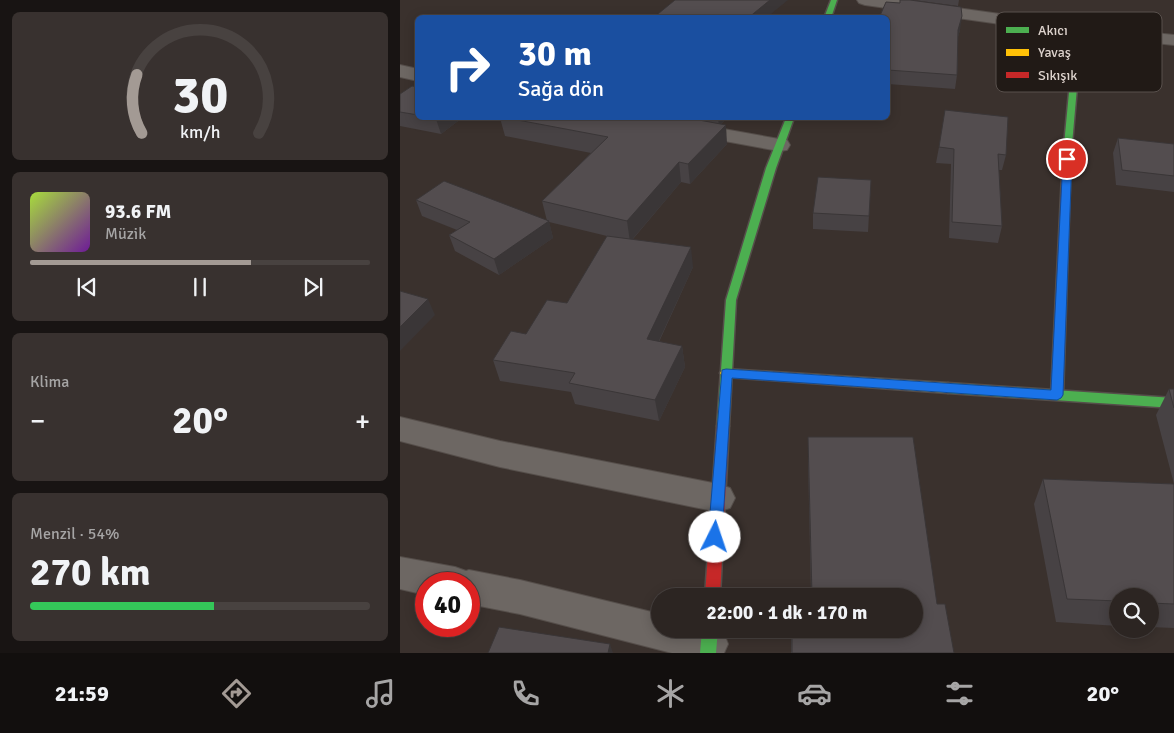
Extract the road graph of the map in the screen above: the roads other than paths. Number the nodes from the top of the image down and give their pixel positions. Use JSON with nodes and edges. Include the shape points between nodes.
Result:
{"nodes":[{"id":1,"x":834,"y":0,"type":"edge"},
{"id":2,"x":865,"y":0,"type":"edge"},
{"id":3,"x":829,"y":15,"type":"edge"},
{"id":4,"x":996,"y":18,"type":"edge"},
{"id":5,"x":400,"y":71,"type":"edge"},
{"id":6,"x":415,"y":74,"type":"edge"},
{"id":7,"x":1073,"y":92,"type":"edge"},
{"id":8,"x":643,"y":120,"type":"edge"},
{"id":9,"x":789,"y":120,"type":"edge"},
{"id":10,"x":779,"y":145,"type":"junction"},
{"id":11,"x":726,"y":373,"type":"junction"},
{"id":12,"x":1057,"y":395,"type":"junction"},
{"id":13,"x":1174,"y":403,"type":"edge"},
{"id":14,"x":400,"y":429,"type":"edge"},
{"id":15,"x":718,"y":498,"type":"junction"},
{"id":16,"x":400,"y":573,"type":"edge"},
{"id":17,"x":415,"y":576,"type":"edge"},
{"id":18,"x":480,"y":588,"type":"edge"},
{"id":19,"x":712,"y":588,"type":"edge"},
{"id":20,"x":709,"y":642,"type":"edge"}],
"edges":[{"from":1,"to":3,"type":"street"},
{"from":2,"to":4,"type":"street"},
{"from":5,"to":6,"type":"street"},
{"from":7,"to":12,"type":"street","via":[[1064,196]]},
{"from":8,"to":10,"type":"street"},
{"from":9,"to":10,"type":"street"},
{"from":10,"to":11,"type":"street","via":[[731,300]]},
{"from":11,"to":12,"type":"street"},
{"from":11,"to":15,"type":"street"},
{"from":12,"to":13,"type":"street"},
{"from":14,"to":15,"type":"street","via":[[500,454]]},
{"from":15,"to":19,"type":"street"},
{"from":16,"to":17,"type":"street"},
{"from":18,"to":20,"type":"street"}]}
